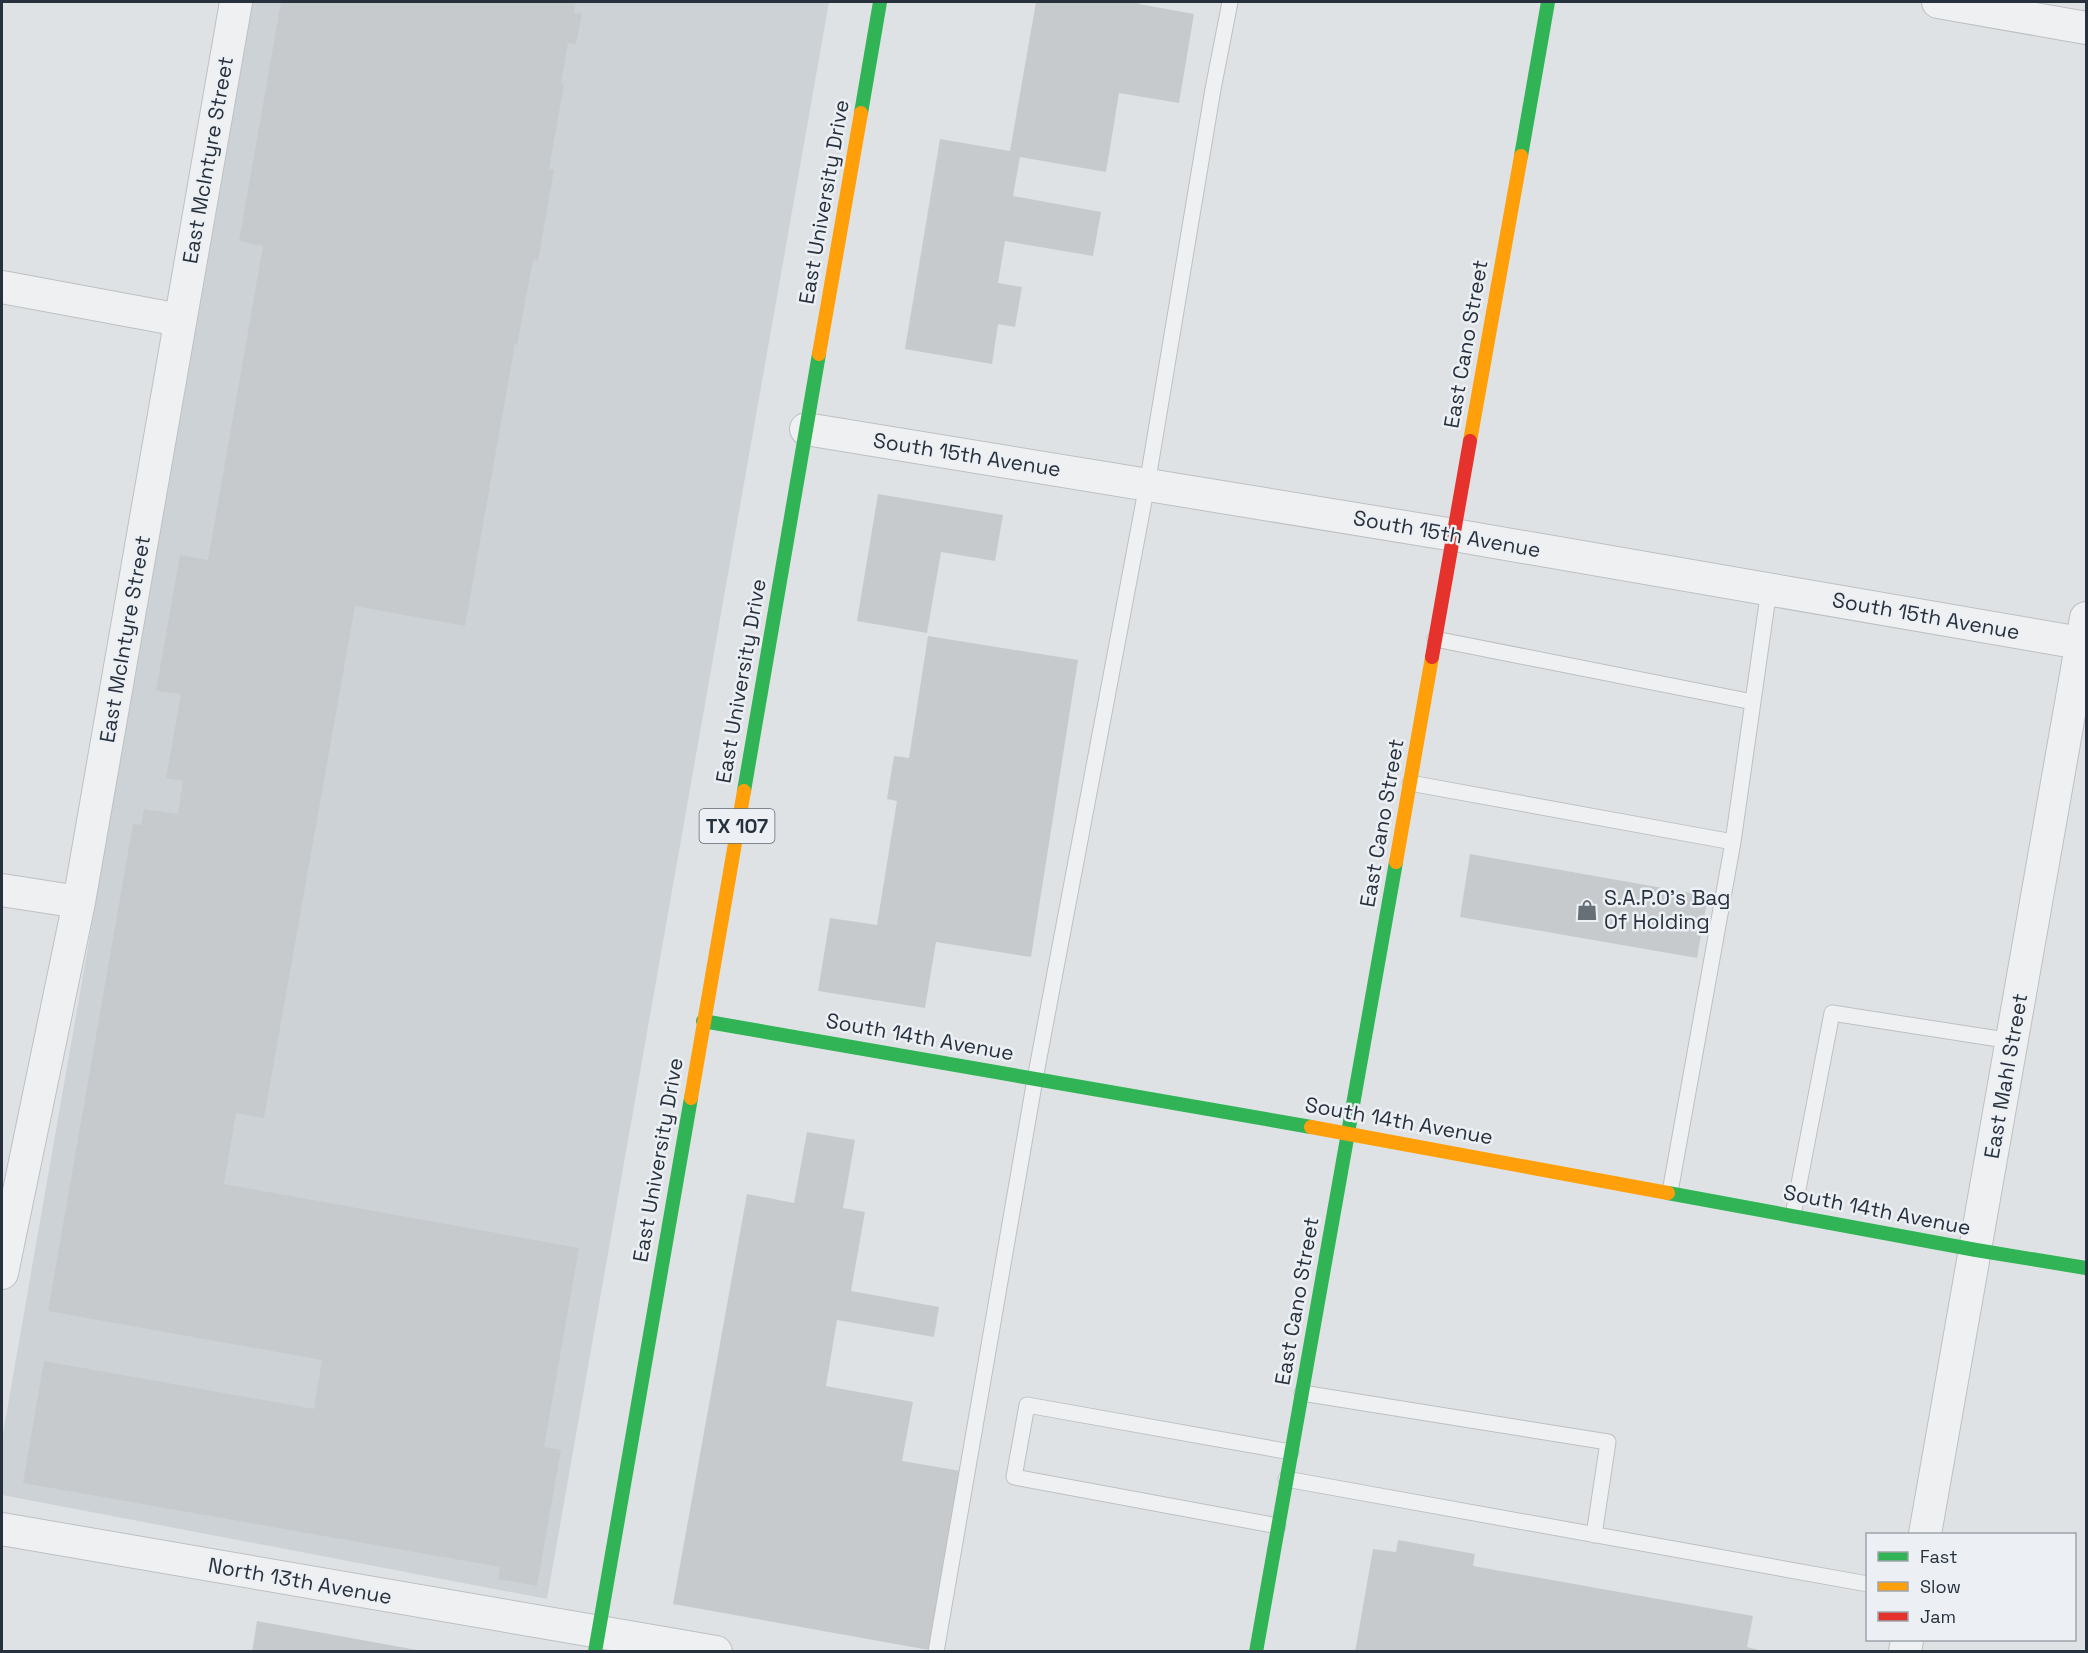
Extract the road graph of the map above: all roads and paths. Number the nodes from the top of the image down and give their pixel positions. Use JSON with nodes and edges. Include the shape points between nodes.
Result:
{"nodes":[{"id":1,"x":236,"y":2,"type":"edge"},
{"id":2,"x":880,"y":2,"type":"edge"},
{"id":3,"x":1230,"y":2,"type":"edge"},
{"id":4,"x":1548,"y":2,"type":"edge"},
{"id":5,"x":1938,"y":2,"type":"edge"},
{"id":6,"x":2086,"y":28,"type":"edge"},
{"id":7,"x":2,"y":287,"type":"edge"},
{"id":8,"x":180,"y":320,"type":"junction"},
{"id":9,"x":806,"y":429,"type":"junction"},
{"id":10,"x":1147,"y":485,"type":"junction"},
{"id":11,"x":1454,"y":535,"type":"junction"},
{"id":12,"x":1769,"y":589,"type":"junction"},
{"id":13,"x":2085,"y":635,"type":"edge"},
{"id":14,"x":1436,"y":639,"type":"junction"},
{"id":15,"x":1753,"y":702,"type":"junction"},
{"id":16,"x":1410,"y":783,"type":"junction"},
{"id":17,"x":1733,"y":842,"type":"junction"},
{"id":18,"x":2,"y":890,"type":"edge"},
{"id":19,"x":79,"y":902,"type":"junction"},
{"id":20,"x":703,"y":1021,"type":"junction"},
{"id":21,"x":2012,"y":1041,"type":"junction"},
{"id":22,"x":1035,"y":1079,"type":"junction"},
{"id":23,"x":1348,"y":1133,"type":"junction"},
{"id":24,"x":1670,"y":1192,"type":"junction"},
{"id":25,"x":1793,"y":1215,"type":"junction"},
{"id":26,"x":1976,"y":1250,"type":"junction"},
{"id":27,"x":2086,"y":1268,"type":"edge"},
{"id":28,"x":2,"y":1273,"type":"edge"},
{"id":29,"x":1302,"y":1394,"type":"junction"},
{"id":30,"x":1291,"y":1452,"type":"junction"},
{"id":31,"x":1287,"y":1479,"type":"junction"},
{"id":32,"x":1278,"y":1526,"type":"junction"},
{"id":33,"x":2,"y":1529,"type":"edge"},
{"id":34,"x":1925,"y":1533,"type":"edge"},
{"id":35,"x":1594,"y":1535,"type":"junction"},
{"id":36,"x":1866,"y":1584,"type":"edge"},
{"id":37,"x":597,"y":1642,"type":"edge"},
{"id":38,"x":716,"y":1652,"type":"edge"},
{"id":39,"x":936,"y":1652,"type":"edge"},
{"id":40,"x":1256,"y":1652,"type":"edge"}],
"edges":[{"from":1,"to":8,"type":"street","name":"East McIntyre Street"},
{"from":2,"to":9,"type":"street","name":"East University Drive","number":"TX 107"},
{"from":3,"to":10,"type":"lane"},
{"from":4,"to":11,"type":"street","name":"East Cano Street"},
{"from":5,"to":6,"type":"street"},
{"from":7,"to":8,"type":"street"},
{"from":8,"to":19,"type":"street","name":"East McIntyre Street"},
{"from":9,"to":10,"type":"street","name":"South 15th Avenue"},
{"from":9,"to":20,"type":"street","name":"East University Drive","number":"TX 107"},
{"from":10,"to":11,"type":"street","name":"South 15th Avenue"},
{"from":10,"to":22,"type":"lane"},
{"from":11,"to":12,"type":"street","name":"South 15th Avenue"},
{"from":11,"to":14,"type":"street","name":"East Cano Street"},
{"from":12,"to":13,"type":"street","name":"South 15th Avenue"},
{"from":12,"to":15,"type":"lane"},
{"from":13,"to":21,"type":"street","name":"East Mahl Street"},
{"from":14,"to":15,"type":"lane"},
{"from":14,"to":16,"type":"street","name":"East Cano Street"},
{"from":15,"to":17,"type":"lane"},
{"from":16,"to":17,"type":"lane"},
{"from":16,"to":23,"type":"street","name":"East Cano Street"},
{"from":17,"to":24,"type":"lane"},
{"from":18,"to":19,"type":"street"},
{"from":19,"to":28,"type":"street","name":"East McIntyre Street"},
{"from":20,"to":22,"type":"street","name":"South 14th Avenue"},
{"from":20,"to":37,"type":"street","name":"East University Drive","number":"TX 107"},
{"from":21,"to":25,"type":"lane","via":[[1832,1013]]},
{"from":21,"to":26,"type":"street","name":"East Mahl Street"},
{"from":22,"to":23,"type":"street","name":"South 14th Avenue"},
{"from":22,"to":39,"type":"lane"},
{"from":23,"to":24,"type":"street","name":"South 14th Avenue"},
{"from":23,"to":29,"type":"street","name":"East Cano Street"},
{"from":24,"to":25,"type":"street","name":"South 14th Avenue"},
{"from":25,"to":26,"type":"street","name":"South 14th Avenue"},
{"from":26,"to":27,"type":"street","name":"South 14th Avenue"},
{"from":26,"to":34,"type":"street","name":"East Mahl Street"},
{"from":29,"to":30,"type":"street","name":"East Cano Street"},
{"from":29,"to":35,"type":"lane","via":[[1608,1442]]},
{"from":30,"to":31,"type":"street","name":"East Cano Street"},
{"from":30,"to":32,"type":"lane","via":[[1027,1405],[1014,1477]]},
{"from":31,"to":32,"type":"street","name":"East Cano Street"},
{"from":31,"to":35,"type":"lane"},
{"from":32,"to":40,"type":"street","name":"East Cano Street"},
{"from":33,"to":37,"type":"street","name":"North 13th Avenue"},
{"from":35,"to":36,"type":"lane"},
{"from":37,"to":38,"type":"street","name":"North 13th Avenue"}]}
